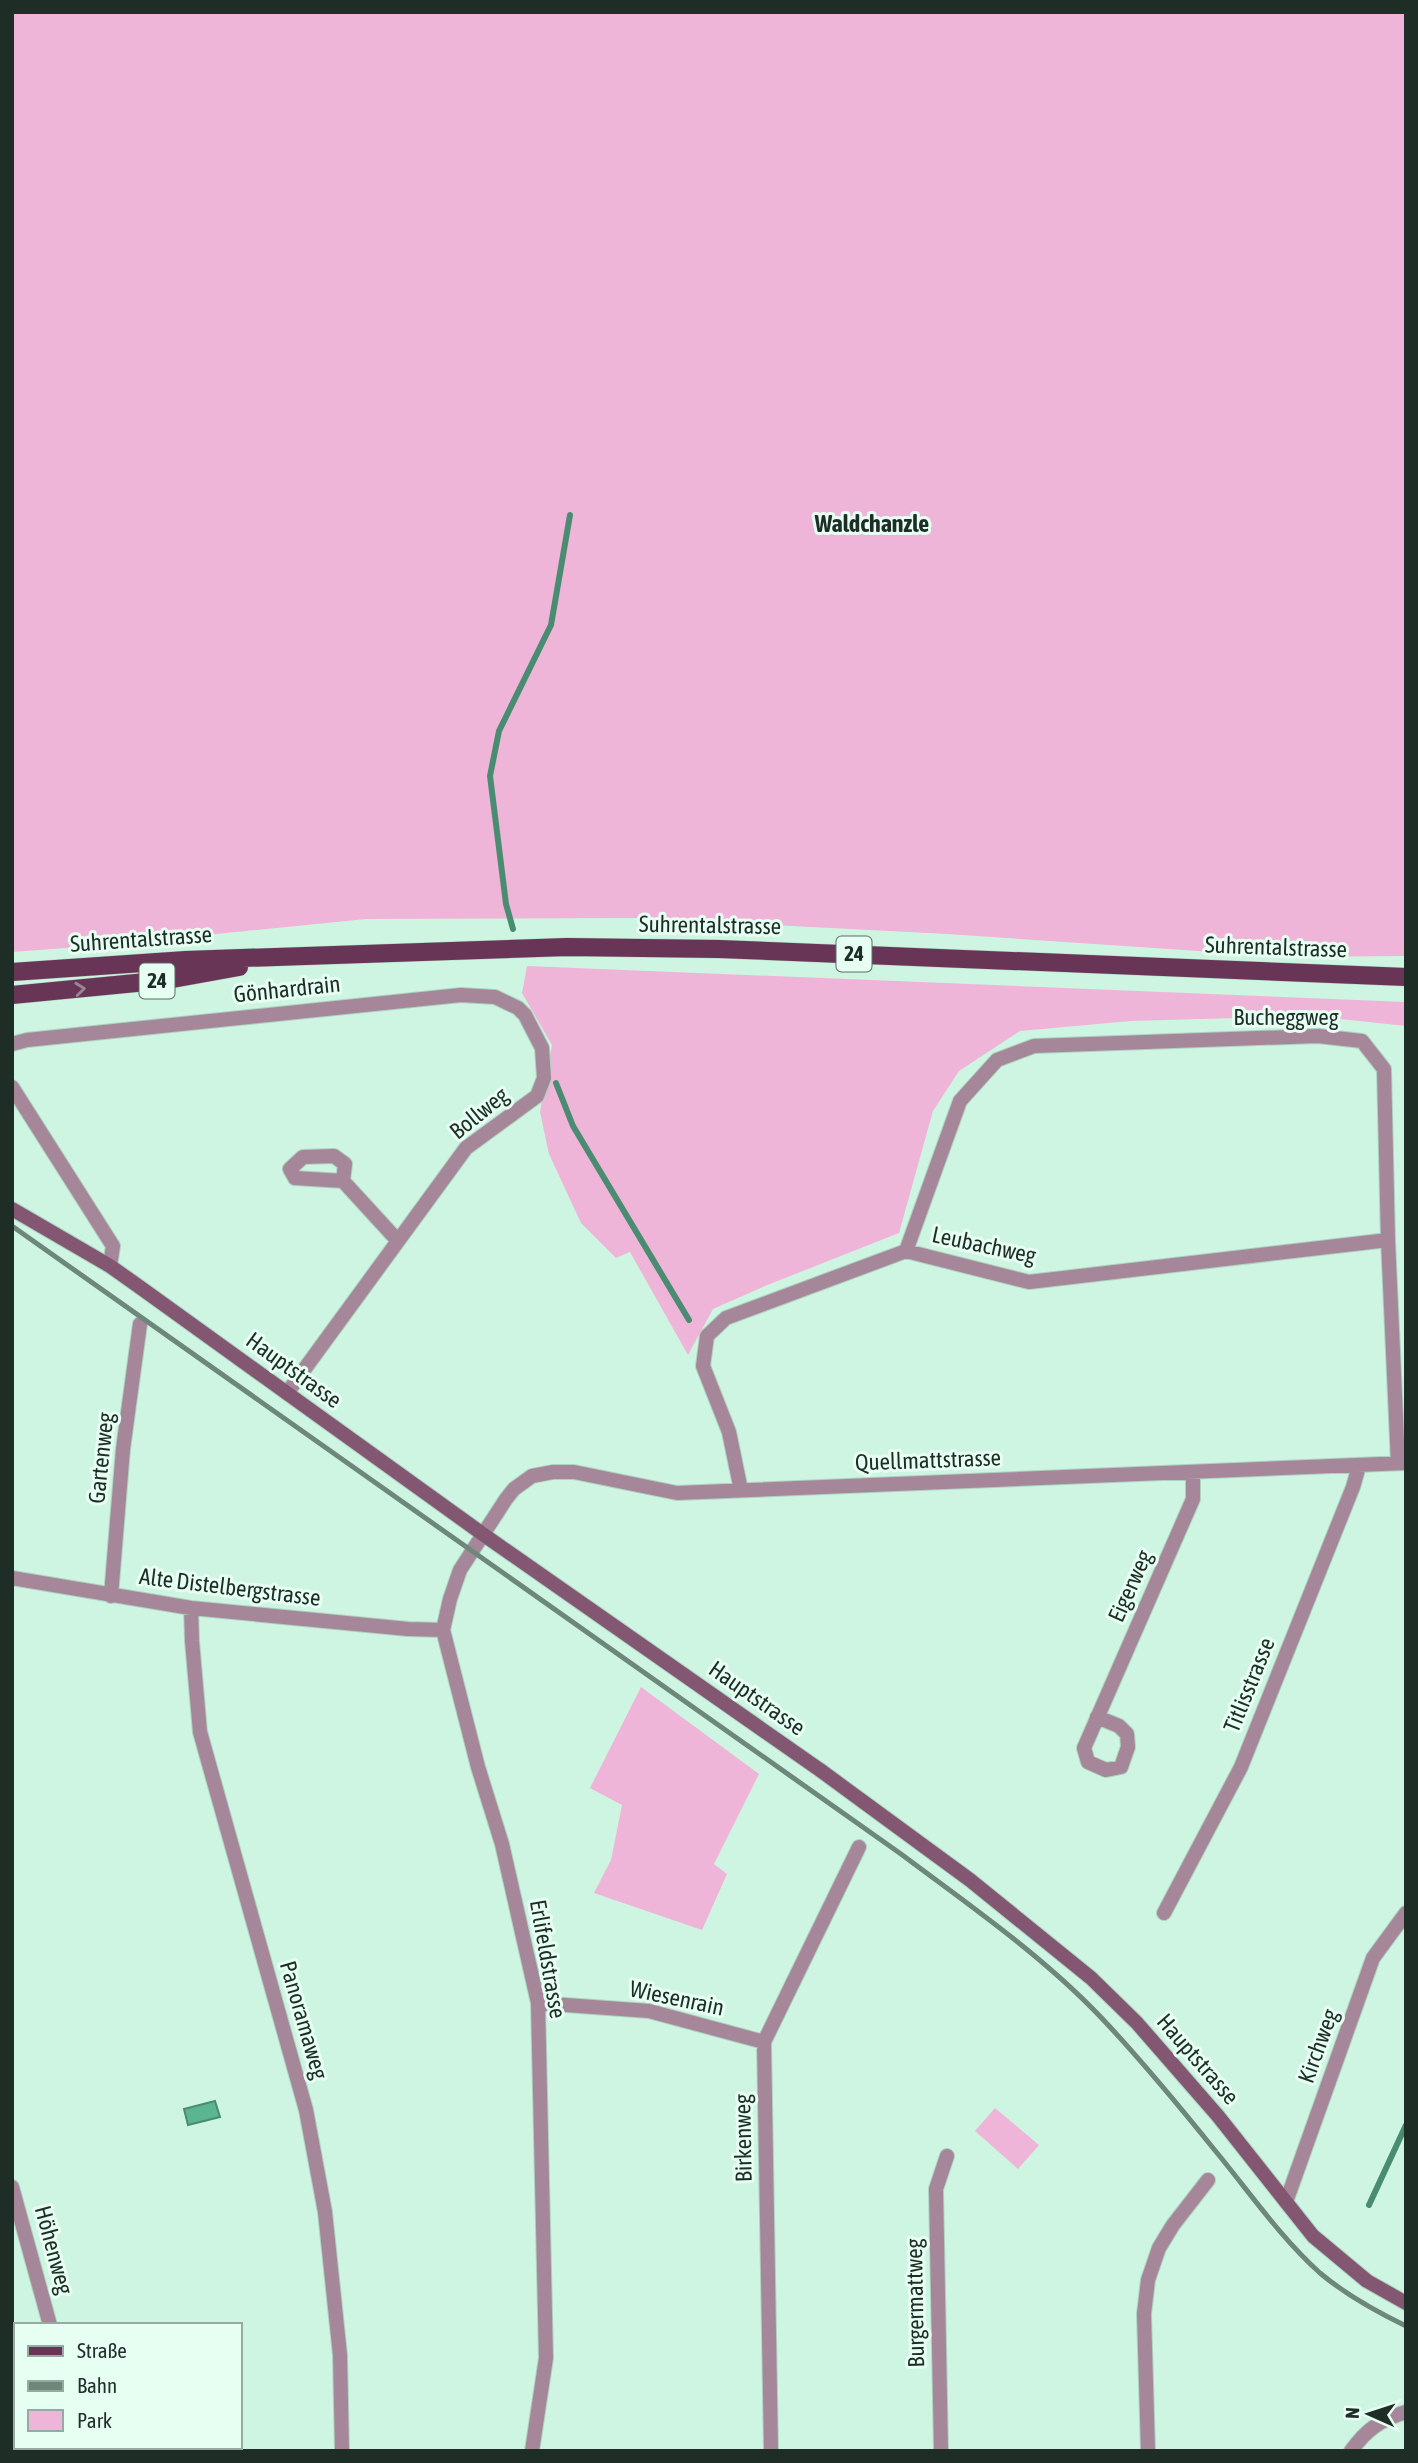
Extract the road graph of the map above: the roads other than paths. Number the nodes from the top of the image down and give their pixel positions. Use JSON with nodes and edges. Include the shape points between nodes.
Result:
{"nodes":[{"id":1,"x":301,"y":956,"type":"junction"},
{"id":2,"x":12,"y":972,"type":"edge"},
{"id":3,"x":1406,"y":977,"type":"edge"},
{"id":4,"x":12,"y":995,"type":"edge"},
{"id":5,"x":12,"y":1044,"type":"edge"},
{"id":6,"x":542,"y":1048,"type":"joint"},
{"id":7,"x":12,"y":1087,"type":"edge"},
{"id":8,"x":342,"y":1181,"type":"dead end"},
{"id":9,"x":12,"y":1209,"type":"edge"},
{"id":10,"x":1388,"y":1240,"type":"junction"},
{"id":11,"x":398,"y":1241,"type":"junction"},
{"id":12,"x":906,"y":1251,"type":"junction"},
{"id":13,"x":110,"y":1266,"type":"junction"},
{"id":14,"x":140,"y":1324,"type":"dead end"},
{"id":15,"x":287,"y":1393,"type":"junction"},
{"id":16,"x":1402,"y":1463,"type":"edge"},
{"id":17,"x":1359,"y":1466,"type":"junction"},
{"id":18,"x":1193,"y":1472,"type":"junction"},
{"id":19,"x":741,"y":1490,"type":"junction"},
{"id":20,"x":484,"y":1535,"type":"junction"},
{"id":21,"x":12,"y":1578,"type":"edge"},
{"id":22,"x":110,"y":1596,"type":"junction"},
{"id":23,"x":191,"y":1608,"type":"junction"},
{"id":24,"x":443,"y":1630,"type":"junction"},
{"id":25,"x":1097,"y":1717,"type":"dead end"},
{"id":26,"x":859,"y":1847,"type":"dead end"},
{"id":27,"x":1164,"y":1913,"type":"dead end"},
{"id":28,"x":1406,"y":1913,"type":"edge"},
{"id":29,"x":538,"y":2003,"type":"junction"},
{"id":30,"x":764,"y":2042,"type":"junction"},
{"id":31,"x":947,"y":2156,"type":"dead end"},
{"id":32,"x":1208,"y":2180,"type":"dead end"},
{"id":33,"x":12,"y":2187,"type":"edge"},
{"id":34,"x":1286,"y":2202,"type":"junction"},
{"id":35,"x":1406,"y":2303,"type":"edge"},
{"id":36,"x":49,"y":2323,"type":"edge"},
{"id":37,"x":1406,"y":2412,"type":"edge"},
{"id":38,"x":342,"y":2451,"type":"edge"},
{"id":39,"x":533,"y":2451,"type":"edge"},
{"id":40,"x":771,"y":2451,"type":"edge"},
{"id":41,"x":940,"y":2451,"type":"edge"},
{"id":42,"x":1147,"y":2451,"type":"edge"},
{"id":43,"x":1352,"y":2451,"type":"edge"}],
"edges":[{"from":1,"to":2,"type":"main road","name":"Suhrentalstrasse","number":"24"},
{"from":1,"to":3,"type":"main road","name":"Suhrentalstrasse","number":"24","via":[[567,947],[719,949]]},
{"from":4,"to":1,"type":"main road","number":"24","one_way":true,"via":[[167,980]]},
{"from":5,"to":6,"type":"street","name":"Gönhardrain","via":[[461,995],[495,997],[518,1008]]},
{"from":6,"to":11,"type":"street","name":"Bollweg","via":[[544,1077],[537,1096],[466,1148]]},
{"from":7,"to":13,"type":"street","via":[[113,1246]]},
{"from":8,"to":11,"type":"street"},
{"from":9,"to":13,"type":"main road","name":"Hauptstrasse"},
{"from":10,"to":12,"type":"street","name":"Leubachweg","via":[[1029,1283]]},
{"from":10,"to":12,"type":"street","name":"Bucheggweg","via":[[1384,1069],[1362,1041],[1318,1036],[1034,1046],[997,1060],[960,1101]]},
{"from":10,"to":16,"type":"street","name":"Bucheggweg"},
{"from":11,"to":15,"type":"street","name":"Bollweg"},
{"from":12,"to":19,"type":"street","name":"Leubachweg","via":[[726,1318],[707,1336],[703,1366],[729,1432]]},
{"from":13,"to":15,"type":"main road","name":"Hauptstrasse"},
{"from":14,"to":22,"type":"street","name":"Gartenweg"},
{"from":15,"to":20,"type":"main road","name":"Hauptstrasse"},
{"from":16,"to":17,"type":"street","name":"Quellmattstrasse"},
{"from":17,"to":18,"type":"street","name":"Quellmattstrasse"},
{"from":17,"to":27,"type":"street","name":"Titlisstrasse","via":[[1241,1767]]},
{"from":18,"to":19,"type":"street","name":"Quellmattstrasse"},
{"from":18,"to":25,"type":"street","name":"Eigerweg","via":[[1193,1499]]},
{"from":19,"to":20,"type":"street","name":"Quellmattstrasse","via":[[677,1493],[574,1472],[553,1472],[532,1476],[514,1489]]},
{"from":20,"to":24,"type":"street","name":"Erlifeldstrasse","via":[[460,1570]]},
{"from":20,"to":34,"type":"main road","name":"Hauptstrasse","via":[[970,1880],[1091,1978],[1137,2023]]},
{"from":21,"to":22,"type":"street","name":"Alte Distelbergstrasse"},
{"from":22,"to":23,"type":"street","name":"Alte Distelbergstrasse"},
{"from":23,"to":24,"type":"street","name":"Alte Distelbergstrasse"},
{"from":23,"to":38,"type":"street","name":"Panoramaweg","via":[[200,1732],[306,2110],[323,2200],[340,2355]]},
{"from":24,"to":29,"type":"street","name":"Erlifeldstrasse","via":[[502,1844]]},
{"from":26,"to":30,"type":"street","name":"Birkenweg"},
{"from":28,"to":34,"type":"street","name":"Kirchweg","via":[[1373,1958]]},
{"from":29,"to":30,"type":"street","name":"Wiesenrain","via":[[649,2011]]},
{"from":29,"to":39,"type":"street","name":"Erlifeldstrasse","via":[[546,2358]]},
{"from":30,"to":40,"type":"street","name":"Birkenweg"},
{"from":31,"to":41,"type":"street","name":"Burgermattweg","via":[[936,2189]]},
{"from":32,"to":42,"type":"street","via":[[1172,2225],[1148,2280],[1144,2314]]},
{"from":33,"to":36,"type":"street","name":"Höhenweg"},
{"from":34,"to":35,"type":"main road","name":"Hauptstrasse","via":[[1340,2260]]},
{"from":37,"to":43,"type":"street","via":[[1371,2427]]}]}
